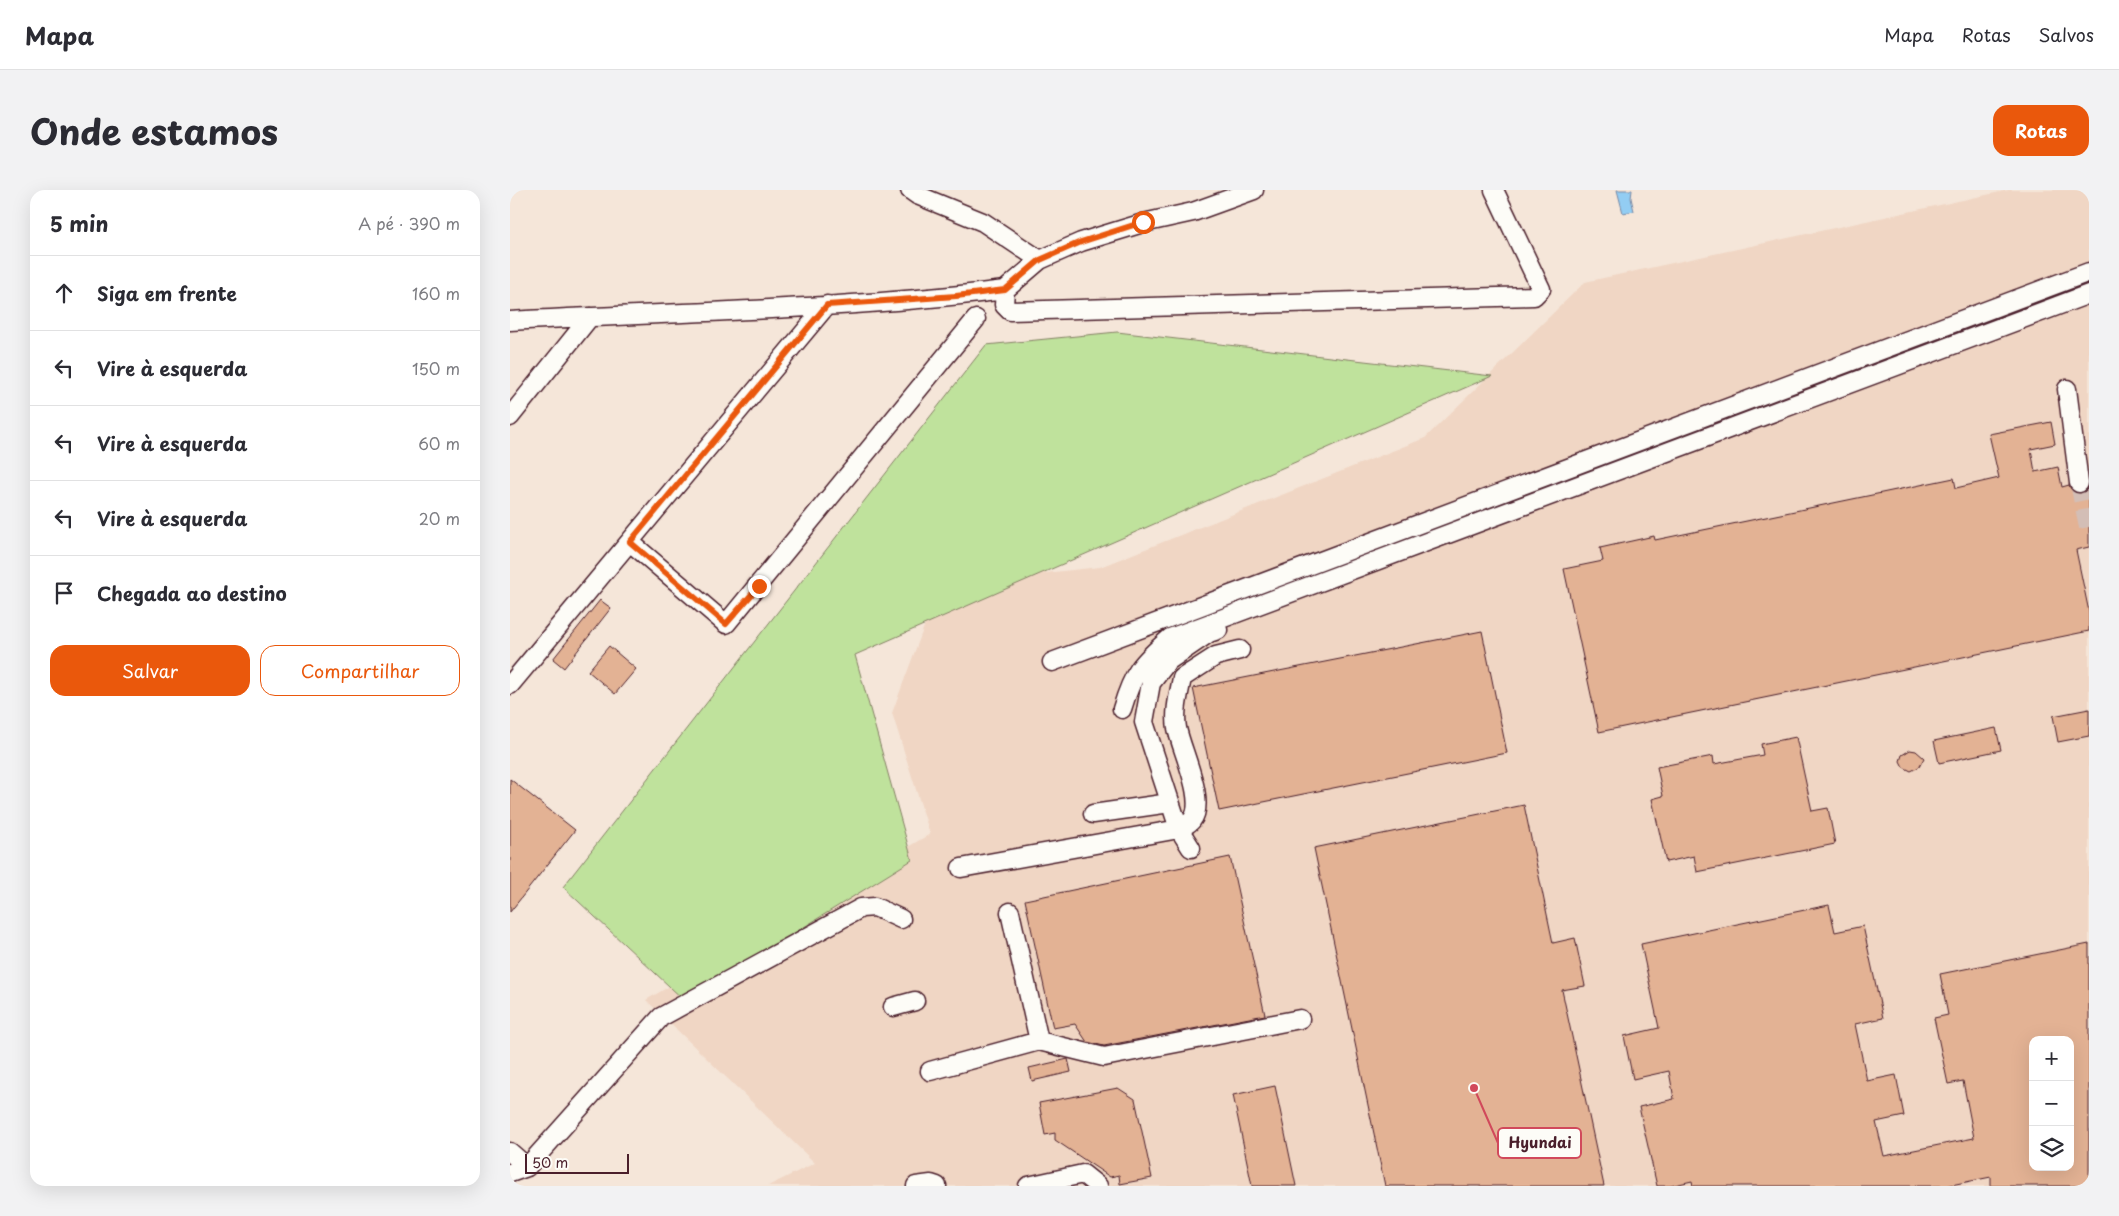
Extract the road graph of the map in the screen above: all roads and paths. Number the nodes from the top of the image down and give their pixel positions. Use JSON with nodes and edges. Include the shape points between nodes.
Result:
{"nodes":[{"id":1,"x":910,"y":190,"type":"edge"},
{"id":2,"x":1254,"y":190,"type":"edge"},
{"id":3,"x":1494,"y":190,"type":"edge"},
{"id":4,"x":1040,"y":260,"type":"junction"},
{"id":5,"x":2089,"y":272,"type":"edge"},
{"id":6,"x":1005,"y":290,"type":"junction"},
{"id":7,"x":2089,"y":294,"type":"edge"},
{"id":8,"x":827,"y":305,"type":"junction"},
{"id":9,"x":590,"y":317,"type":"junction"},
{"id":10,"x":976,"y":319,"type":"dead end"},
{"id":11,"x":510,"y":321,"type":"edge"},
{"id":12,"x":2067,"y":389,"type":"dead end"},
{"id":13,"x":510,"y":417,"type":"edge"},
{"id":14,"x":2079,"y":483,"type":"tunnel mouth"},
{"id":15,"x":630,"y":542,"type":"junction"},
{"id":16,"x":1317,"y":583,"type":"junction"},
{"id":17,"x":1240,"y":650,"type":"dead end"},
{"id":18,"x":1052,"y":662,"type":"dead end"},
{"id":19,"x":510,"y":685,"type":"edge"},
{"id":20,"x":1122,"y":709,"type":"dead end"},
{"id":21,"x":1170,"y":803,"type":"junction"},
{"id":22,"x":1093,"y":814,"type":"dead end"},
{"id":23,"x":1179,"y":829,"type":"junction"},
{"id":24,"x":1191,"y":848,"type":"dead end"},
{"id":25,"x":961,"y":868,"type":"dead end"},
{"id":26,"x":1010,"y":912,"type":"dead end"},
{"id":27,"x":901,"y":919,"type":"dead end"},
{"id":28,"x":915,"y":1000,"type":"dead end"},
{"id":29,"x":893,"y":1007,"type":"dead end"},
{"id":30,"x":1300,"y":1019,"type":"dead end"},
{"id":31,"x":1039,"y":1041,"type":"junction"},
{"id":32,"x":930,"y":1071,"type":"dead end"},
{"id":33,"x":510,"y":1152,"type":"edge"},
{"id":34,"x":527,"y":1167,"type":"junction"},
{"id":35,"x":510,"y":1173,"type":"edge"},
{"id":36,"x":916,"y":1186,"type":"edge"},
{"id":37,"x":937,"y":1186,"type":"edge"},
{"id":38,"x":1028,"y":1186,"type":"edge"},
{"id":39,"x":1098,"y":1186,"type":"edge"}],
"edges":[{"from":1,"to":4,"type":"lane","via":[[983,222]]},
{"from":2,"to":4,"type":"lane","via":[[1193,212],[1143,222],[1081,242]]},
{"from":3,"to":6,"type":"lane","via":[[1541,289],[1534,296],[1010,311],[1004,305]]},
{"from":4,"to":6,"type":"lane"},
{"from":5,"to":18,"type":"lane"},
{"from":6,"to":8,"type":"lane"},
{"from":7,"to":16,"type":"lane"},
{"from":8,"to":9,"type":"lane"},
{"from":8,"to":15,"type":"lane"},
{"from":9,"to":11,"type":"lane"},
{"from":9,"to":13,"type":"lane"},
{"from":10,"to":15,"type":"lane","via":[[726,624]]},
{"from":12,"to":14,"type":"lane"},
{"from":15,"to":19,"type":"lane"},
{"from":16,"to":20,"type":"lane","via":[[1170,638],[1148,657],[1131,681]]},
{"from":16,"to":21,"type":"lane","via":[[1270,611],[1209,633],[1168,661],[1151,683],[1144,722]]},
{"from":17,"to":23,"type":"lane","via":[[1216,656],[1182,678],[1177,727],[1197,806],[1192,820]]},
{"from":21,"to":22,"type":"lane"},
{"from":21,"to":23,"type":"lane"},
{"from":23,"to":24,"type":"lane"},
{"from":23,"to":25,"type":"lane"},
{"from":26,"to":31,"type":"lane"},
{"from":27,"to":34,"type":"lane","via":[[875,908],[861,908],[661,1017]]},
{"from":28,"to":29,"type":"lane"},
{"from":30,"to":31,"type":"lane","via":[[1104,1057]]},
{"from":31,"to":32,"type":"lane"},
{"from":33,"to":34,"type":"lane"},
{"from":34,"to":35,"type":"lane"},
{"from":36,"to":37,"type":"lane"},
{"from":38,"to":39,"type":"lane","via":[[1083,1174]]}]}
